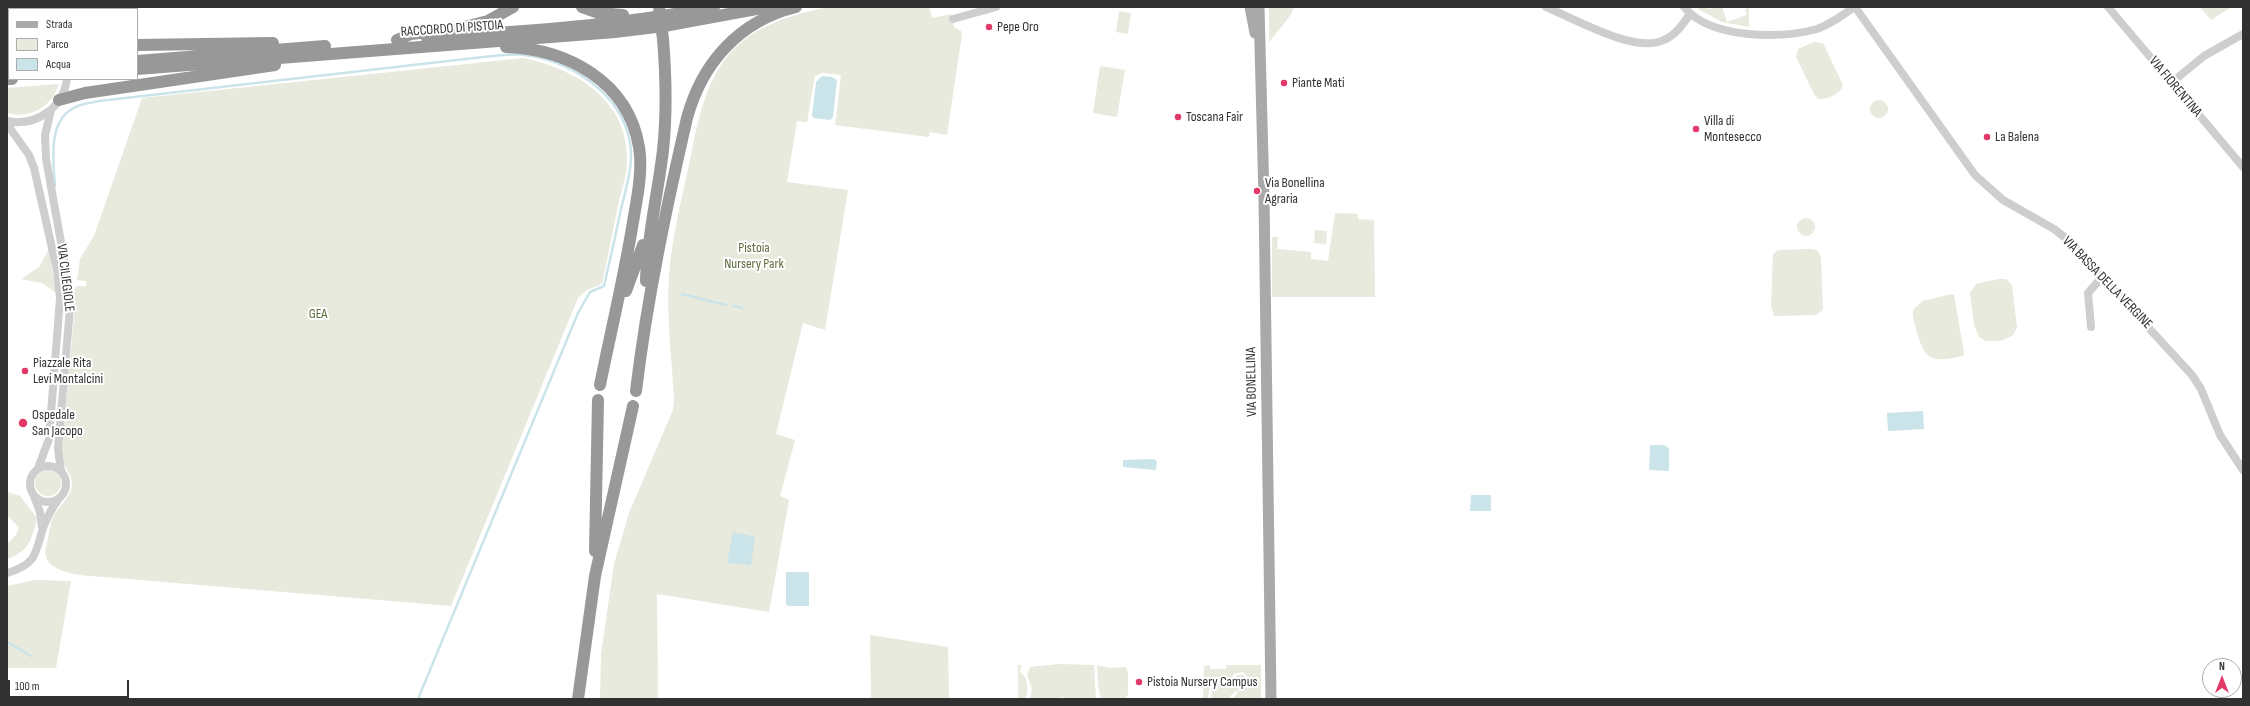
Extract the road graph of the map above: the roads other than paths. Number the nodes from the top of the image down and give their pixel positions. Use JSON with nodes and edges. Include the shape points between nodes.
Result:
{"nodes":[{"id":1,"x":513,"y":7,"type":"edge"},
{"id":2,"x":582,"y":7,"type":"edge"},
{"id":3,"x":659,"y":7,"type":"edge"},
{"id":4,"x":714,"y":7,"type":"edge"},
{"id":5,"x":767,"y":7,"type":"edge"},
{"id":6,"x":796,"y":7,"type":"edge"},
{"id":7,"x":996,"y":7,"type":"edge"},
{"id":8,"x":1250,"y":7,"type":"edge"},
{"id":9,"x":1259,"y":7,"type":"edge"},
{"id":10,"x":1546,"y":7,"type":"edge"},
{"id":11,"x":1684,"y":7,"type":"edge"},
{"id":12,"x":1855,"y":7,"type":"edge"},
{"id":13,"x":2108,"y":7,"type":"edge"},
{"id":14,"x":680,"y":13,"type":"junction"},
{"id":15,"x":1690,"y":14,"type":"junction"},
{"id":16,"x":953,"y":19,"type":"dead end"},
{"id":17,"x":2243,"y":34,"type":"edge"},
{"id":18,"x":397,"y":40,"type":"junction"},
{"id":19,"x":139,"y":44,"type":"edge"},
{"id":20,"x":465,"y":44,"type":"junction"},
{"id":21,"x":309,"y":51,"type":"junction"},
{"id":22,"x":138,"y":61,"type":"edge"},
{"id":23,"x":1261,"y":64,"type":"junction"},
{"id":24,"x":138,"y":69,"type":"edge"},
{"id":25,"x":66,"y":80,"type":"edge"},
{"id":26,"x":2171,"y":83,"type":"junction"},
{"id":27,"x":59,"y":100,"type":"junction"},
{"id":28,"x":51,"y":110,"type":"junction"},
{"id":29,"x":7,"y":121,"type":"edge"},
{"id":30,"x":7,"y":124,"type":"edge"},
{"id":31,"x":2243,"y":167,"type":"edge"},
{"id":32,"x":651,"y":220,"type":"junction"},
{"id":33,"x":2103,"y":276,"type":"junction"},
{"id":34,"x":617,"y":312,"type":"junction"},
{"id":35,"x":644,"y":320,"type":"junction"},
{"id":36,"x":2091,"y":327,"type":"dead end"},
{"id":37,"x":600,"y":385,"type":"dead end"},
{"id":38,"x":636,"y":391,"type":"dead end"},
{"id":39,"x":598,"y":400,"type":"dead end"},
{"id":40,"x":633,"y":406,"type":"dead end"},
{"id":41,"x":38,"y":468,"type":"junction"},
{"id":42,"x":2243,"y":470,"type":"edge"},
{"id":43,"x":61,"y":471,"type":"junction"},
{"id":44,"x":34,"y":496,"type":"junction"},
{"id":45,"x":58,"y":499,"type":"junction"},
{"id":46,"x":43,"y":530,"type":"junction"},
{"id":47,"x":7,"y":573,"type":"edge"},
{"id":48,"x":594,"y":576,"type":"junction"},
{"id":49,"x":591,"y":599,"type":"junction"},
{"id":50,"x":569,"y":699,"type":"edge"},
{"id":51,"x":578,"y":699,"type":"edge"},
{"id":52,"x":587,"y":699,"type":"edge"},
{"id":53,"x":1271,"y":699,"type":"edge"}],
"edges":[{"from":1,"to":18,"type":"highway","via":[[500,16],[473,26],[416,33]]},
{"from":2,"to":14,"type":"highway","via":[[616,16]]},
{"from":3,"to":32,"type":"highway","bridge":true,"via":[[666,86],[664,132]]},
{"from":4,"to":14,"type":"highway","name":"RACCORDO DI PISTOIA"},
{"from":5,"to":20,"type":"highway","name":"RACCORDO DI PISTOIA","via":[[651,27]]},
{"from":6,"to":35,"type":"highway","via":[[776,13],[738,35],[717,55],[699,85],[686,124]]},
{"from":7,"to":16,"type":"street"},
{"from":8,"to":23,"type":"main road","name":"VIA BONELLINA"},
{"from":9,"to":23,"type":"main road","name":"VIA BONELLINA"},
{"from":10,"to":15,"type":"street","via":[[1639,44],[1652,44],[1668,38]]},
{"from":11,"to":15,"type":"street"},
{"from":12,"to":15,"type":"street","via":[[1832,23],[1818,28],[1803,32],[1768,34],[1729,32],[1713,27]]},
{"from":12,"to":33,"type":"street","name":"VIA BASSA DELLA VERGINE","via":[[1975,175],[1993,193],[2061,234]]},
{"from":13,"to":26,"type":"street","name":"VIA FIORENTINA"},
{"from":14,"to":18,"type":"highway","name":"RACCORDO DI PISTOIA","via":[[587,25]]},
{"from":17,"to":26,"type":"street","via":[[2204,56]]},
{"from":18,"to":21,"type":"highway","name":"RACCORDO DI PISTOIA"},
{"from":19,"to":21,"type":"highway","via":[[259,42]]},
{"from":20,"to":21,"type":"highway","name":"RACCORDO DI PISTOIA"},
{"from":20,"to":34,"type":"highway","via":[[524,48],[563,57],[601,79],[626,110],[637,138],[640,168]]},
{"from":21,"to":22,"type":"highway","name":"RACCORDO DI PISTOIA"},
{"from":21,"to":24,"type":"highway","name":"RACCORDO DI PISTOIA"},
{"from":21,"to":27,"type":"highway","via":[[290,63],[84,93]]},
{"from":23,"to":53,"type":"main road","name":"VIA BONELLINA"},
{"from":25,"to":27,"type":"street","name":"VIA CILIEGIOLE"},
{"from":26,"to":31,"type":"street","name":"VIA FIORENTINA"},
{"from":27,"to":28,"type":"street","name":"VIA CILIEGIOLE"},
{"from":28,"to":29,"type":"street","name":"VIA CILIEGIOLE","via":[[29,121]]},
{"from":28,"to":43,"type":"street","name":"VIA CILIEGIOLE","via":[[45,135],[46,159],[70,298],[58,449]]},
{"from":30,"to":41,"type":"street","name":"VIA CILIEGIOLE","via":[[34,168],[60,288],[60,322],[49,440]]},
{"from":32,"to":34,"type":"highway","via":[[637,264]]},
{"from":32,"to":35,"type":"highway"},
{"from":33,"to":36,"type":"street","via":[[2088,293]]},
{"from":33,"to":42,"type":"street","name":"VIA BASSA DELLA VERGINE","via":[[2196,380],[2220,435]]},
{"from":34,"to":37,"type":"highway"},
{"from":35,"to":38,"type":"highway"},
{"from":39,"to":48,"type":"highway"},
{"from":40,"to":48,"type":"highway"},
{"from":41,"to":43,"type":"street","via":[[50,466]]},
{"from":41,"to":44,"type":"street","name":"VIA CILIEGIOLE","via":[[30,480],[30,489]]},
{"from":43,"to":45,"type":"street","name":"VIA CILIEGIOLE","via":[[65,476],[66,486],[63,495]]},
{"from":44,"to":45,"type":"street","via":[[45,502]]},
{"from":44,"to":46,"type":"street","name":"VIA CILIEGIOLE"},
{"from":45,"to":46,"type":"street"},
{"from":46,"to":47,"type":"street","via":[[37,551],[30,562]]},
{"from":48,"to":49,"type":"highway"},
{"from":49,"to":50,"type":"highway"},
{"from":49,"to":51,"type":"highway"},
{"from":49,"to":52,"type":"highway"}]}
